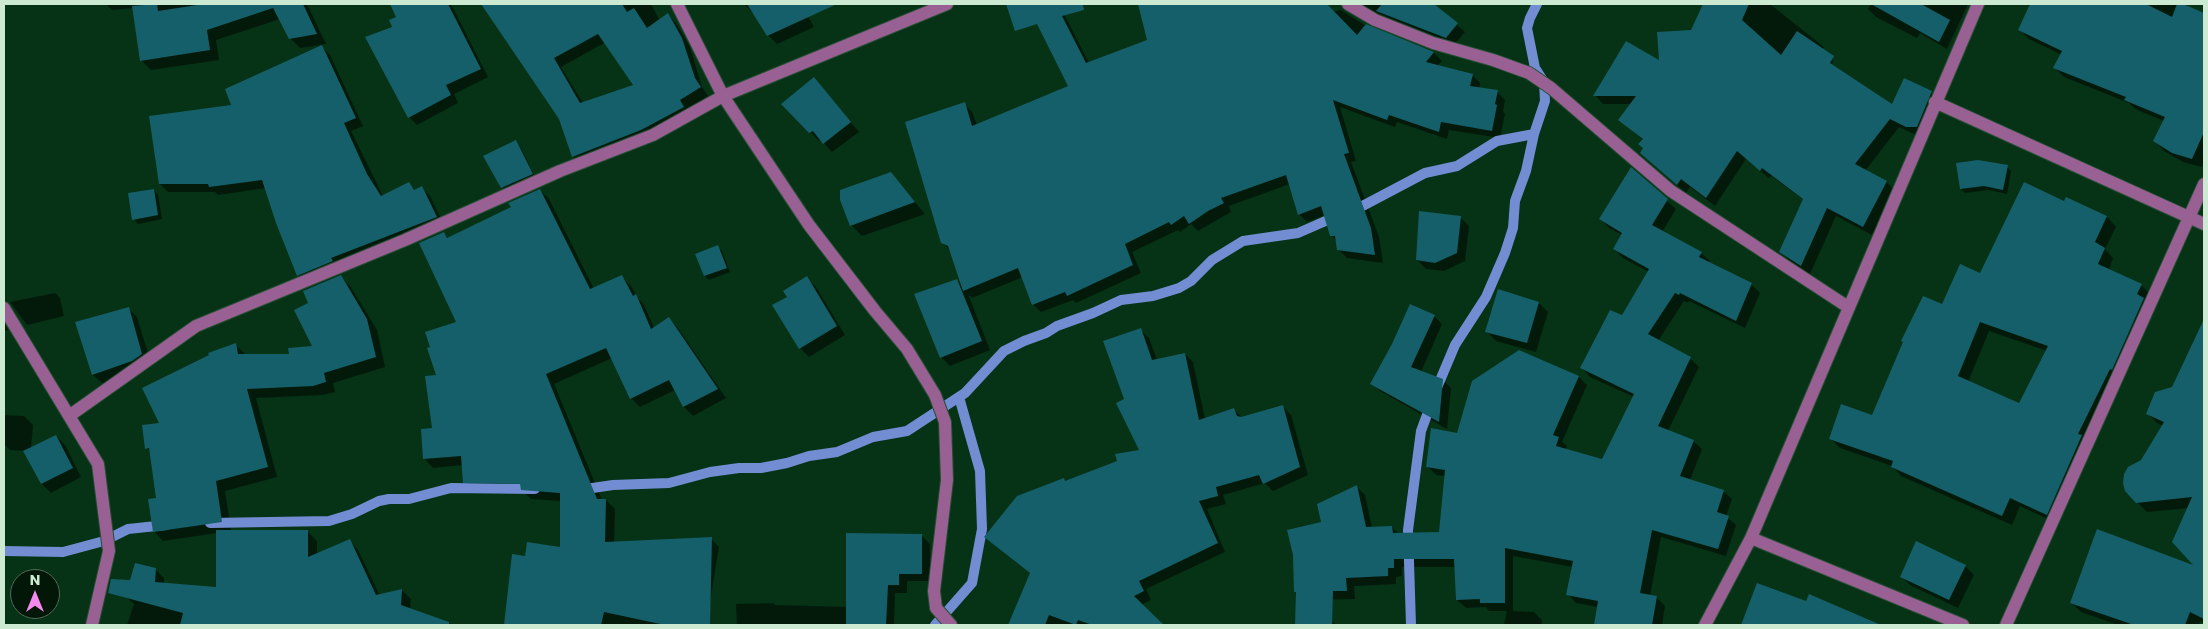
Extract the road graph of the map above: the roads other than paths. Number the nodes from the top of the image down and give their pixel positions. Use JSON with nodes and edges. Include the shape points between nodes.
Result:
{"nodes":[{"id":1,"x":677,"y":4,"type":"edge"},
{"id":2,"x":947,"y":4,"type":"edge"},
{"id":3,"x":1348,"y":4,"type":"edge"},
{"id":4,"x":1978,"y":4,"type":"edge"},
{"id":5,"x":723,"y":96,"type":"junction"},
{"id":6,"x":1935,"y":102,"type":"junction"},
{"id":7,"x":2204,"y":184,"type":"edge"},
{"id":8,"x":2191,"y":218,"type":"junction"},
{"id":9,"x":2204,"y":224,"type":"edge"},
{"id":10,"x":1848,"y":307,"type":"junction"},
{"id":11,"x":4,"y":308,"type":"edge"},
{"id":12,"x":69,"y":416,"type":"junction"},
{"id":13,"x":1751,"y":538,"type":"junction"},
{"id":14,"x":92,"y":625,"type":"edge"},
{"id":15,"x":949,"y":625,"type":"edge"},
{"id":16,"x":1705,"y":625,"type":"edge"},
{"id":17,"x":1963,"y":625,"type":"edge"},
{"id":18,"x":2006,"y":625,"type":"edge"}],
"edges":[{"from":1,"to":5,"type":"street"},
{"from":2,"to":5,"type":"street"},
{"from":3,"to":10,"type":"street","via":[[1375,20],[1433,43],[1529,73],[1551,88],[1671,192]]},
{"from":4,"to":6,"type":"street"},
{"from":5,"to":12,"type":"street","via":[[653,135],[560,171],[405,240],[196,326]]},
{"from":5,"to":15,"type":"street","via":[[809,225],[907,349],[936,396],[945,422],[947,480],[934,591],[936,608]]},
{"from":6,"to":8,"type":"street"},
{"from":6,"to":10,"type":"street"},
{"from":7,"to":8,"type":"street"},
{"from":8,"to":9,"type":"street"},
{"from":8,"to":18,"type":"street"},
{"from":10,"to":13,"type":"street"},
{"from":11,"to":12,"type":"street"},
{"from":12,"to":14,"type":"street","via":[[98,464],[108,530],[109,551]]},
{"from":13,"to":16,"type":"street"},
{"from":13,"to":17,"type":"street"}]}
